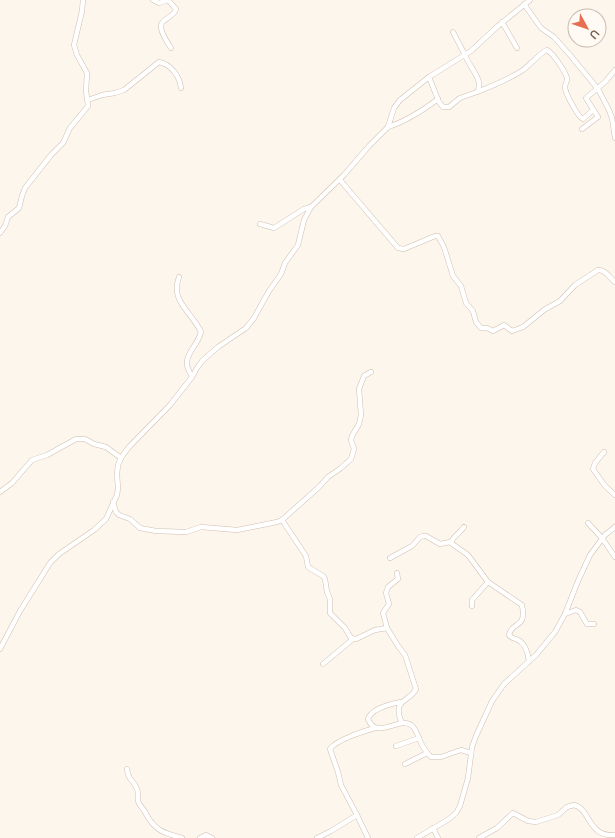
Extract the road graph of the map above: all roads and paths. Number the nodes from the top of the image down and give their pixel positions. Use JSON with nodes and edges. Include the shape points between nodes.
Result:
{"nodes":[{"id":1,"x":83,"y":0,"type":"edge"},
{"id":2,"x":153,"y":0,"type":"edge"},
{"id":3,"x":530,"y":0,"type":"edge"},
{"id":4,"x":524,"y":4,"type":"junction"},
{"id":5,"x":502,"y":22,"type":"junction"},
{"id":6,"x":453,"y":32,"type":"dead end"},
{"id":7,"x":171,"y":48,"type":"dead end"},
{"id":8,"x":517,"y":48,"type":"dead end"},
{"id":9,"x":465,"y":55,"type":"junction"},
{"id":10,"x":615,"y":70,"type":"edge"},
{"id":11,"x":429,"y":77,"type":"junction"},
{"id":12,"x":181,"y":88,"type":"dead end"},
{"id":13,"x":598,"y":89,"type":"junction"},
{"id":14,"x":477,"y":92,"type":"junction"},
{"id":15,"x":438,"y":99,"type":"junction"},
{"id":16,"x":88,"y":100,"type":"junction"},
{"id":17,"x":593,"y":110,"type":"junction"},
{"id":18,"x":388,"y":127,"type":"junction"},
{"id":19,"x":582,"y":129,"type":"dead end"},
{"id":20,"x":615,"y":138,"type":"edge"},
{"id":21,"x":340,"y":180,"type":"junction"},
{"id":22,"x":311,"y":207,"type":"junction"},
{"id":23,"x":260,"y":224,"type":"dead end"},
{"id":24,"x":0,"y":233,"type":"edge"},
{"id":25,"x":179,"y":277,"type":"dead end"},
{"id":26,"x":615,"y":282,"type":"edge"},
{"id":27,"x":370,"y":372,"type":"dead end"},
{"id":28,"x":192,"y":376,"type":"junction"},
{"id":29,"x":604,"y":452,"type":"dead end"},
{"id":30,"x":121,"y":458,"type":"junction"},
{"id":31,"x":0,"y":492,"type":"edge"},
{"id":32,"x":615,"y":495,"type":"edge"},
{"id":33,"x":113,"y":502,"type":"junction"},
{"id":34,"x":282,"y":520,"type":"junction"},
{"id":35,"x":588,"y":523,"type":"dead end"},
{"id":36,"x":615,"y":527,"type":"edge"},
{"id":37,"x":464,"y":528,"type":"dead end"},
{"id":38,"x":602,"y":538,"type":"junction"},
{"id":39,"x":450,"y":542,"type":"junction"},
{"id":40,"x":390,"y":558,"type":"dead end"},
{"id":41,"x":615,"y":558,"type":"edge"},
{"id":42,"x":397,"y":572,"type":"dead end"},
{"id":43,"x":488,"y":582,"type":"junction"},
{"id":44,"x":472,"y":606,"type":"dead end"},
{"id":45,"x":565,"y":614,"type":"junction"},
{"id":46,"x":594,"y":624,"type":"dead end"},
{"id":47,"x":387,"y":628,"type":"junction"},
{"id":48,"x":353,"y":639,"type":"junction"},
{"id":49,"x":0,"y":649,"type":"edge"},
{"id":50,"x":529,"y":661,"type":"junction"},
{"id":51,"x":323,"y":664,"type":"dead end"},
{"id":52,"x":401,"y":702,"type":"junction"},
{"id":53,"x":402,"y":723,"type":"junction"},
{"id":54,"x":375,"y":728,"type":"junction"},
{"id":55,"x":419,"y":738,"type":"junction"},
{"id":56,"x":396,"y":746,"type":"dead end"},
{"id":57,"x":471,"y":752,"type":"junction"},
{"id":58,"x":427,"y":753,"type":"junction"},
{"id":59,"x":405,"y":764,"type":"dead end"},
{"id":60,"x":127,"y":769,"type":"dead end"},
{"id":61,"x":357,"y":815,"type":"junction"},
{"id":62,"x":432,"y":828,"type":"junction"},
{"id":63,"x":615,"y":835,"type":"edge"},
{"id":64,"x":182,"y":838,"type":"edge"},
{"id":65,"x":200,"y":838,"type":"edge"},
{"id":66,"x":212,"y":838,"type":"edge"},
{"id":67,"x":317,"y":838,"type":"edge"},
{"id":68,"x":368,"y":838,"type":"edge"},
{"id":69,"x":417,"y":838,"type":"edge"},
{"id":70,"x":438,"y":838,"type":"edge"},
{"id":71,"x":479,"y":838,"type":"edge"}],
"edges":[{"from":1,"to":16,"type":"street","via":[[74,45],[87,73]]},
{"from":2,"to":7,"type":"street","via":[[159,3],[168,0],[176,10],[160,25]]},
{"from":3,"to":4,"type":"street"},
{"from":4,"to":5,"type":"street"},
{"from":4,"to":13,"type":"street","via":[[541,28],[554,37]]},
{"from":5,"to":8,"type":"street"},
{"from":5,"to":9,"type":"street"},
{"from":6,"to":9,"type":"street"},
{"from":9,"to":11,"type":"street"},
{"from":9,"to":14,"type":"street","via":[[479,80]]},
{"from":10,"to":13,"type":"street"},
{"from":11,"to":15,"type":"street"},
{"from":11,"to":18,"type":"street","via":[[396,104]]},
{"from":12,"to":16,"type":"street","via":[[181,81],[176,74],[159,62],[124,90]]},
{"from":13,"to":17,"type":"street","via":[[586,98]]},
{"from":13,"to":20,"type":"street","via":[[612,118]]},
{"from":14,"to":15,"type":"street","via":[[460,98],[447,108],[442,106]]},
{"from":14,"to":17,"type":"street","via":[[516,74],[547,50],[556,58],[566,76],[566,89],[579,116],[583,119]]},
{"from":15,"to":18,"type":"street","via":[[414,116]]},
{"from":16,"to":24,"type":"street","via":[[87,108],[70,128],[63,143],[25,188],[20,208],[8,217]]},
{"from":17,"to":19,"type":"street","via":[[598,118]]},
{"from":18,"to":21,"type":"street"},
{"from":21,"to":22,"type":"street"},
{"from":21,"to":26,"type":"street","via":[[398,248],[404,249],[438,236],[453,276],[461,286],[467,304],[481,328],[494,330],[504,325],[513,331],[523,327],[560,301],[580,281],[598,270],[604,271]]},
{"from":22,"to":23,"type":"street","via":[[274,228]]},
{"from":22,"to":28,"type":"street","via":[[304,220],[298,245],[250,323],[206,357]]},
{"from":25,"to":28,"type":"street","via":[[176,290],[179,299],[201,332],[187,359]]},
{"from":27,"to":34,"type":"street","via":[[364,376],[359,389],[361,415],[352,436],[354,449],[349,461]]},
{"from":28,"to":30,"type":"street","via":[[170,405]]},
{"from":29,"to":32,"type":"street","via":[[594,463],[593,469]]},
{"from":30,"to":31,"type":"street","via":[[106,447],[85,439],[76,439],[47,455],[35,458]]},
{"from":30,"to":33,"type":"street","via":[[116,474],[118,491]]},
{"from":33,"to":34,"type":"street","via":[[119,515],[130,519],[140,528],[156,531],[186,532],[201,527],[237,530]]},
{"from":33,"to":49,"type":"street","via":[[102,524],[50,563]]},
{"from":34,"to":48,"type":"street","via":[[306,556],[308,567],[324,578],[330,599],[330,613]]},
{"from":35,"to":38,"type":"street"},
{"from":36,"to":38,"type":"street"},
{"from":37,"to":39,"type":"street"},
{"from":38,"to":41,"type":"street"},
{"from":38,"to":45,"type":"street","via":[[585,563]]},
{"from":39,"to":40,"type":"street","via":[[440,544],[423,536],[412,546]]},
{"from":39,"to":43,"type":"street","via":[[467,554]]},
{"from":42,"to":47,"type":"street","via":[[398,579],[388,587],[386,593],[389,604],[383,614]]},
{"from":43,"to":44,"type":"street","via":[[472,600]]},
{"from":43,"to":50,"type":"street","via":[[522,605],[523,619],[509,635],[521,642]]},
{"from":45,"to":46,"type":"street","via":[[576,610],[587,624]]},
{"from":45,"to":50,"type":"street","via":[[546,644]]},
{"from":47,"to":48,"type":"street"},
{"from":47,"to":52,"type":"street","via":[[405,655],[416,688],[413,694]]},
{"from":48,"to":51,"type":"street"},
{"from":50,"to":57,"type":"street","via":[[496,695]]},
{"from":52,"to":53,"type":"street","via":[[399,715]]},
{"from":52,"to":54,"type":"street","via":[[389,704],[369,716],[368,722]]},
{"from":53,"to":54,"type":"street","via":[[382,729]]},
{"from":53,"to":55,"type":"street","via":[[413,726]]},
{"from":54,"to":61,"type":"street","via":[[354,735],[330,749],[341,784]]},
{"from":55,"to":56,"type":"street"},
{"from":55,"to":58,"type":"street"},
{"from":57,"to":58,"type":"street","via":[[462,750],[441,758],[431,757]]},
{"from":57,"to":62,"type":"street","via":[[470,774],[458,809],[452,817]]},
{"from":58,"to":59,"type":"street"},
{"from":60,"to":64,"type":"street","via":[[129,778],[137,789],[138,802],[148,818],[160,831]]},
{"from":61,"to":67,"type":"street"},
{"from":61,"to":68,"type":"street"},
{"from":62,"to":69,"type":"street"},
{"from":62,"to":70,"type":"street"},
{"from":63,"to":71,"type":"street","via":[[596,830],[579,807],[574,805],[567,807],[558,815],[536,822],[513,813],[497,828]]},
{"from":65,"to":66,"type":"street","via":[[206,835]]}]}
